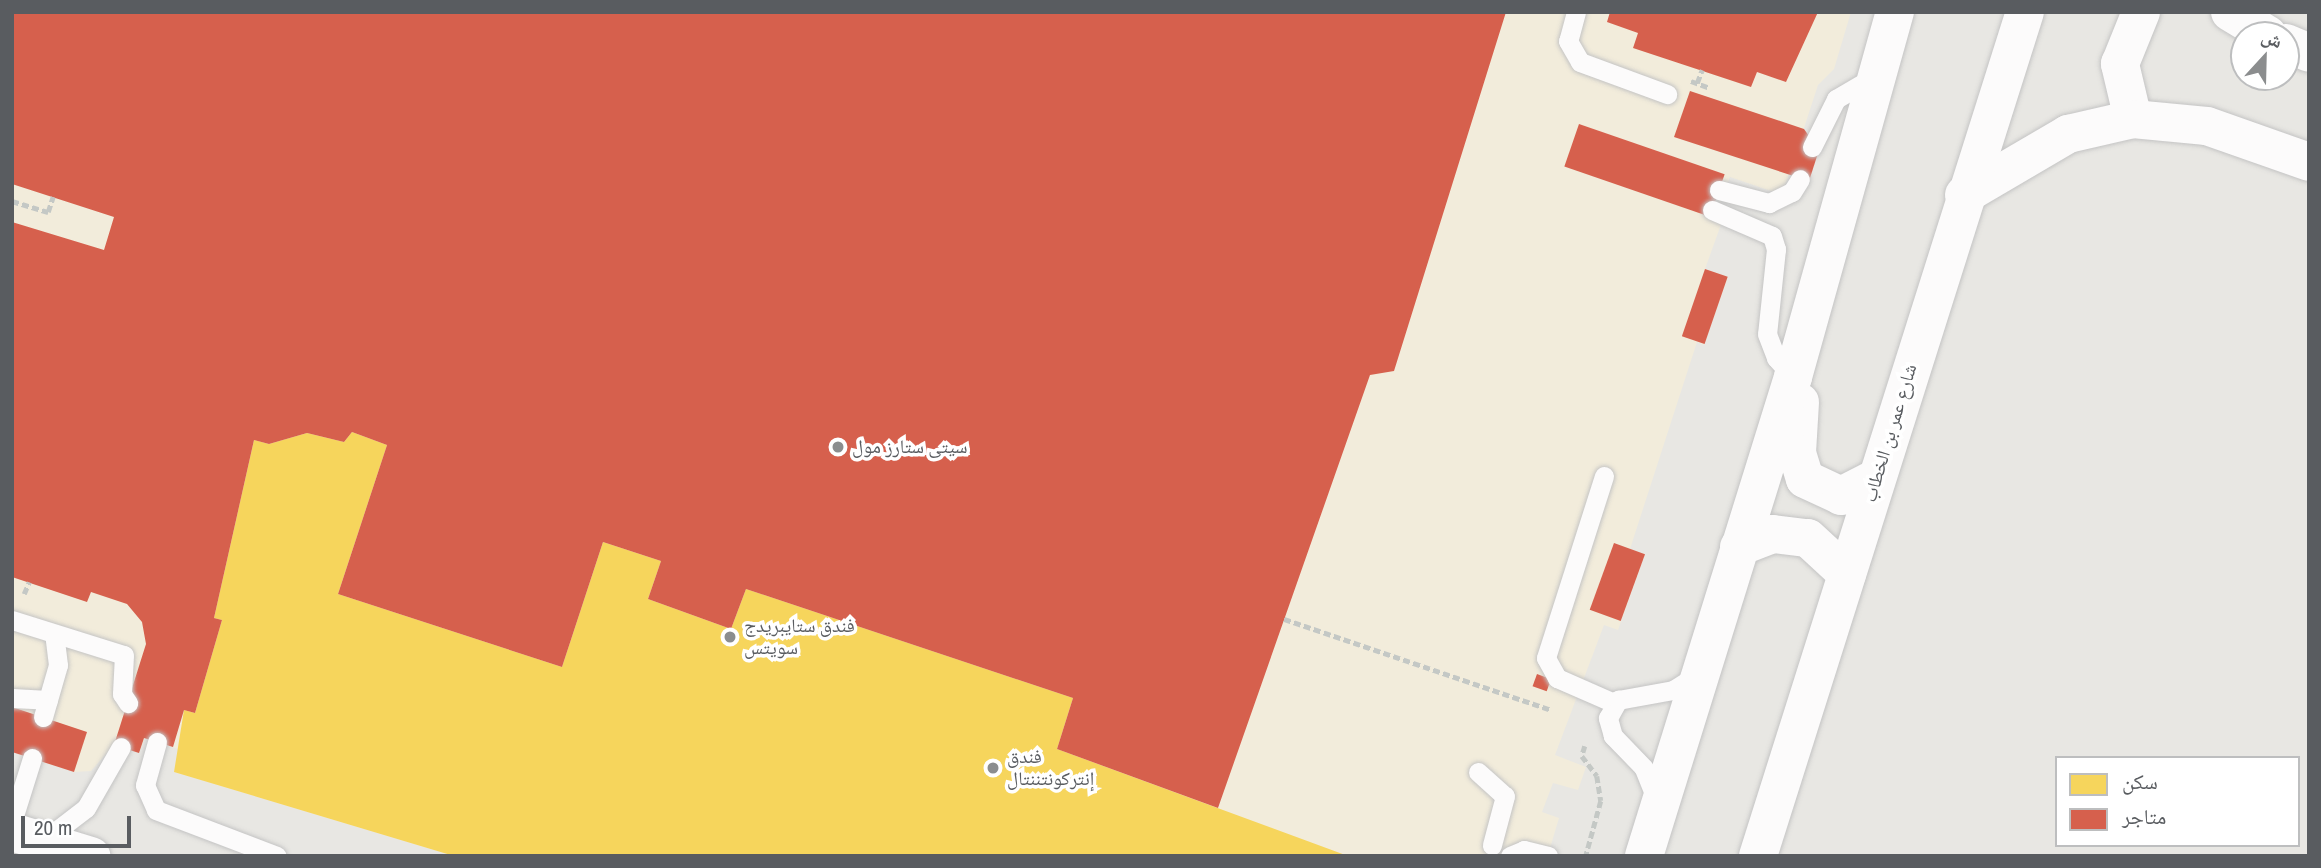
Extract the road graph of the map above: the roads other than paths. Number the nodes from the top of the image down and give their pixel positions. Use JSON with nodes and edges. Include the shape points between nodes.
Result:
{"nodes":[{"id":1,"x":1576,"y":12,"type":"edge"},
{"id":2,"x":1895,"y":12,"type":"edge"},
{"id":3,"x":2025,"y":12,"type":"edge"},
{"id":4,"x":2141,"y":12,"type":"edge"},
{"id":5,"x":1877,"y":75,"type":"junction"},
{"id":6,"x":1667,"y":94,"type":"dead end"},
{"id":7,"x":2133,"y":119,"type":"junction"},
{"id":8,"x":1812,"y":147,"type":"dead end"},
{"id":9,"x":2309,"y":162,"type":"edge"},
{"id":10,"x":1801,"y":178,"type":"dead end"},
{"id":11,"x":1718,"y":190,"type":"dead end"},
{"id":12,"x":1964,"y":195,"type":"junction"},
{"id":13,"x":1712,"y":210,"type":"dead end"},
{"id":14,"x":1793,"y":377,"type":"junction"},
{"id":15,"x":1604,"y":476,"type":"dead end"},
{"id":16,"x":1876,"y":478,"type":"junction"},
{"id":17,"x":1739,"y":547,"type":"junction"},
{"id":18,"x":1846,"y":575,"type":"junction"},
{"id":19,"x":12,"y":621,"type":"edge"},
{"id":20,"x":54,"y":634,"type":"junction"},
{"id":21,"x":1702,"y":671,"type":"junction"},
{"id":22,"x":12,"y":698,"type":"edge"},
{"id":23,"x":1614,"y":703,"type":"junction"},
{"id":24,"x":128,"y":704,"type":"dead end"},
{"id":25,"x":157,"y":742,"type":"dead end"},
{"id":26,"x":121,"y":747,"type":"dead end"},
{"id":27,"x":32,"y":758,"type":"dead end"},
{"id":28,"x":1478,"y":772,"type":"dead end"},
{"id":29,"x":1657,"y":813,"type":"junction"},
{"id":30,"x":23,"y":832,"type":"edge"},
{"id":31,"x":1492,"y":845,"type":"dead end"},
{"id":32,"x":91,"y":856,"type":"edge"},
{"id":33,"x":277,"y":856,"type":"edge"},
{"id":34,"x":1510,"y":856,"type":"edge"},
{"id":35,"x":1548,"y":856,"type":"edge"},
{"id":36,"x":1644,"y":856,"type":"edge"},
{"id":37,"x":1758,"y":856,"type":"edge"}],
"edges":[{"from":1,"to":6,"type":"lane","via":[[1568,41],[1580,62]]},
{"from":2,"to":5,"type":"street"},
{"from":3,"to":12,"type":"street","name":"شارع عمر بن الخطاب"},
{"from":4,"to":7,"type":"street","via":[[2120,64]]},
{"from":5,"to":8,"type":"lane","via":[[1836,99]]},
{"from":5,"to":14,"type":"street"},
{"from":7,"to":9,"type":"street","via":[[2207,126]]},
{"from":7,"to":12,"type":"street","via":[[2068,134]]},
{"from":10,"to":11,"type":"lane","via":[[1792,192],[1769,204]]},
{"from":12,"to":16,"type":"street","name":"شارع عمر بن الخطاب"},
{"from":13,"to":14,"type":"lane","via":[[1772,236],[1776,248],[1767,334]]},
{"from":14,"to":16,"type":"street","via":[[1800,400],[1797,453],[1805,478],[1841,496]]},
{"from":14,"to":17,"type":"street"},
{"from":15,"to":23,"type":"lane","via":[[1546,658],[1557,678]]},
{"from":16,"to":18,"type":"street","name":"شارع عمر بن الخطاب"},
{"from":17,"to":18,"type":"street","via":[[1773,534],[1800,536],[1824,547]]},
{"from":17,"to":21,"type":"street"},
{"from":18,"to":37,"type":"street","name":"شارع عمر بن الخطاب"},
{"from":19,"to":20,"type":"lane"},
{"from":20,"to":22,"type":"lane","via":[[58,665],[46,709]]},
{"from":20,"to":24,"type":"lane","via":[[124,655],[122,694]]},
{"from":21,"to":23,"type":"lane","via":[[1673,690]]},
{"from":21,"to":29,"type":"street"},
{"from":23,"to":29,"type":"lane","via":[[1601,725],[1644,768]]},
{"from":25,"to":33,"type":"lane","via":[[145,785],[156,810]]},
{"from":26,"to":30,"type":"lane","via":[[86,808]]},
{"from":27,"to":30,"type":"lane"},
{"from":28,"to":31,"type":"lane","via":[[1490,776],[1505,796]]},
{"from":29,"to":36,"type":"street"},
{"from":30,"to":32,"type":"street"},
{"from":34,"to":35,"type":"lane","via":[[1524,850]]}]}
